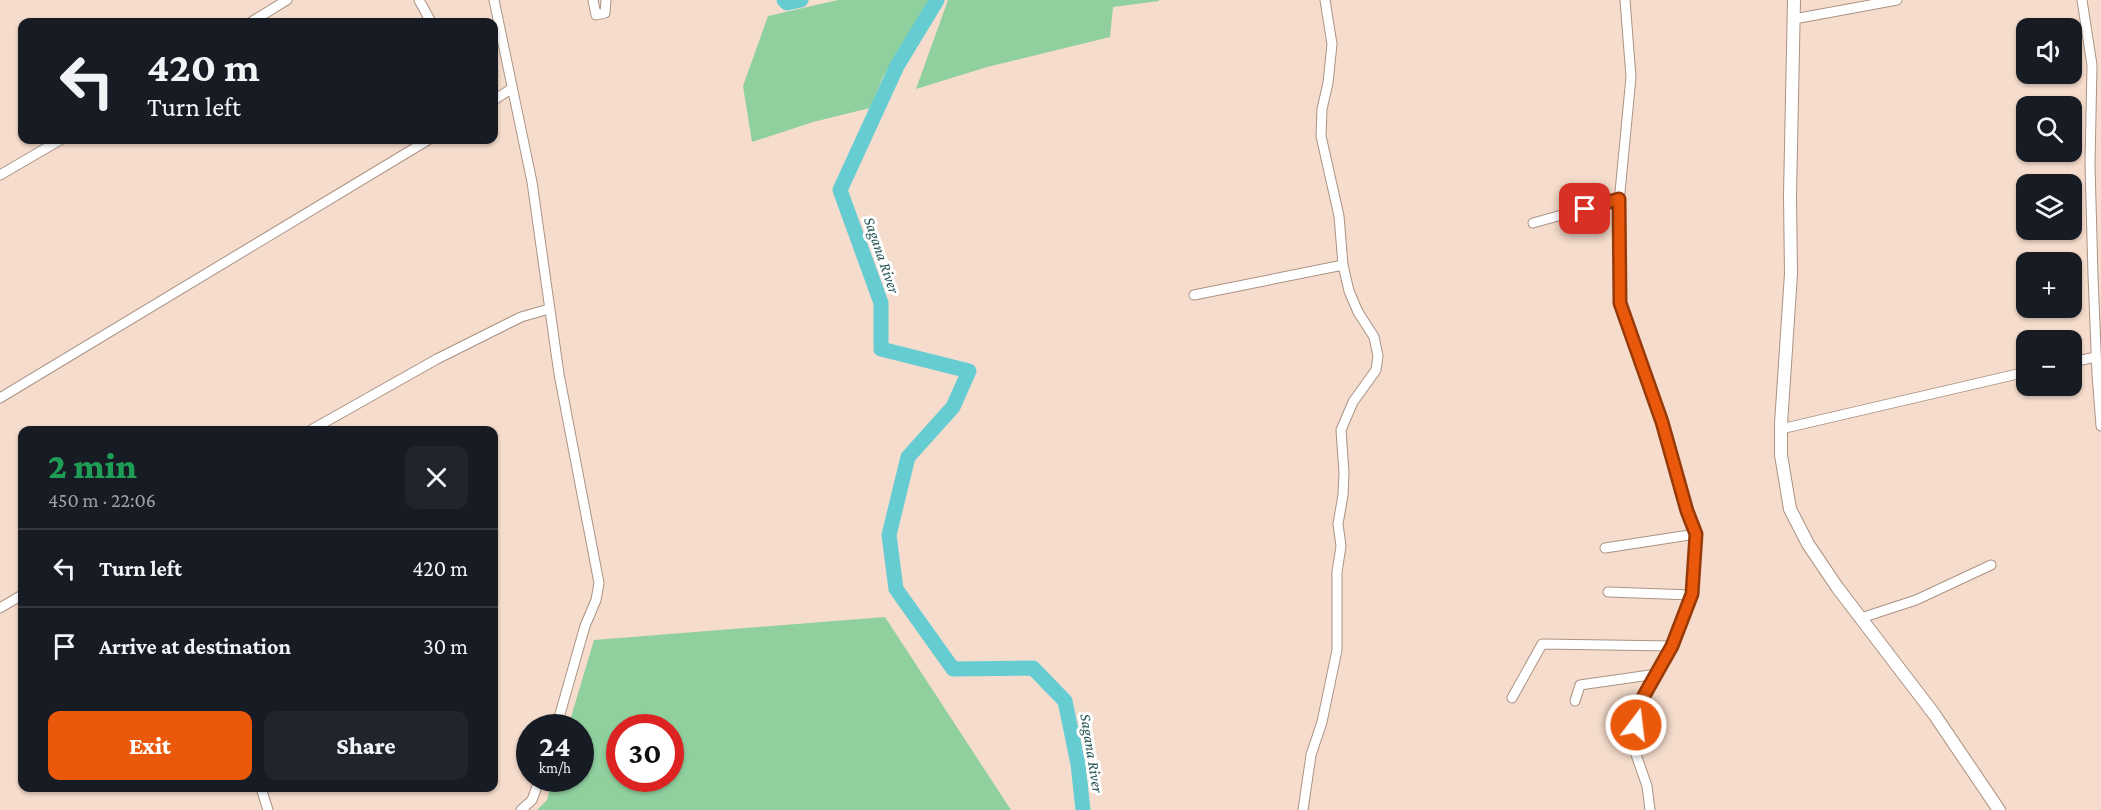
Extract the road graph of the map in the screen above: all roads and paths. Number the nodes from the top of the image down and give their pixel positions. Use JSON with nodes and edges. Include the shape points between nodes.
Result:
{"nodes":[{"id":1,"x":419,"y":0,"type":"edge"},
{"id":2,"x":494,"y":0,"type":"edge"},
{"id":3,"x":593,"y":0,"type":"edge"},
{"id":4,"x":606,"y":0,"type":"edge"},
{"id":5,"x":1325,"y":0,"type":"edge"},
{"id":6,"x":1625,"y":0,"type":"edge"},
{"id":7,"x":1794,"y":0,"type":"edge"},
{"id":8,"x":1897,"y":0,"type":"edge"},
{"id":9,"x":2082,"y":0,"type":"edge"},
{"id":10,"x":283,"y":1,"type":"edge"},
{"id":11,"x":257,"y":18,"type":"edge"},
{"id":12,"x":429,"y":18,"type":"edge"},
{"id":13,"x":497,"y":18,"type":"edge"},
{"id":14,"x":1794,"y":19,"type":"junction"},
{"id":15,"x":498,"y":21,"type":"edge"},
{"id":16,"x":511,"y":89,"type":"junction"},
{"id":17,"x":498,"y":97,"type":"edge"},
{"id":18,"x":53,"y":144,"type":"edge"},
{"id":19,"x":421,"y":144,"type":"edge"},
{"id":20,"x":0,"y":175,"type":"edge"},
{"id":21,"x":1619,"y":199,"type":"junction"},
{"id":22,"x":1533,"y":223,"type":"dead end"},
{"id":23,"x":1343,"y":265,"type":"junction"},
{"id":24,"x":1194,"y":295,"type":"dead end"},
{"id":25,"x":549,"y":309,"type":"junction"},
{"id":26,"x":2096,"y":357,"type":"junction"},
{"id":27,"x":2082,"y":360,"type":"edge"},
{"id":28,"x":2016,"y":374,"type":"edge"},
{"id":29,"x":0,"y":399,"type":"edge"},
{"id":30,"x":318,"y":426,"type":"edge"},
{"id":31,"x":2101,"y":426,"type":"edge"},
{"id":32,"x":1781,"y":429,"type":"junction"},
{"id":33,"x":1696,"y":534,"type":"junction"},
{"id":34,"x":1605,"y":548,"type":"dead end"},
{"id":35,"x":1991,"y":565,"type":"dead end"},
{"id":36,"x":1608,"y":592,"type":"dead end"},
{"id":37,"x":1692,"y":594,"type":"junction"},
{"id":38,"x":18,"y":597,"type":"edge"},
{"id":39,"x":0,"y":608,"type":"edge"},
{"id":40,"x":1861,"y":618,"type":"junction"},
{"id":41,"x":1672,"y":646,"type":"junction"},
{"id":42,"x":1657,"y":674,"type":"junction"},
{"id":43,"x":1512,"y":698,"type":"dead end"},
{"id":44,"x":1575,"y":701,"type":"dead end"},
{"id":45,"x":560,"y":714,"type":"edge"},
{"id":46,"x":262,"y":792,"type":"edge"},
{"id":47,"x":535,"y":792,"type":"edge"},
{"id":48,"x":268,"y":810,"type":"edge"},
{"id":49,"x":521,"y":810,"type":"edge"},
{"id":50,"x":1304,"y":810,"type":"edge"},
{"id":51,"x":1650,"y":810,"type":"edge"},
{"id":52,"x":1999,"y":810,"type":"edge"}],
"edges":[{"from":1,"to":12,"type":"street"},
{"from":2,"to":13,"type":"street"},
{"from":3,"to":4,"type":"street","via":[[596,15],[604,13]]},
{"from":5,"to":23,"type":"street","via":[[1332,45],[1321,136],[1339,216]]},
{"from":6,"to":21,"type":"street","via":[[1631,77]]},
{"from":7,"to":14,"type":"street"},
{"from":8,"to":14,"type":"street"},
{"from":9,"to":26,"type":"street","via":[[2092,65],[2090,165]]},
{"from":10,"to":11,"type":"street"},
{"from":14,"to":32,"type":"street","via":[[1791,274]]},
{"from":15,"to":16,"type":"street"},
{"from":16,"to":17,"type":"street"},
{"from":16,"to":25,"type":"street","via":[[532,182]]},
{"from":18,"to":20,"type":"street"},
{"from":19,"to":29,"type":"street"},
{"from":21,"to":22,"type":"street"},
{"from":21,"to":33,"type":"street","via":[[1620,303]]},
{"from":23,"to":24,"type":"street"},
{"from":23,"to":50,"type":"street","via":[[1349,291],[1374,337],[1378,356],[1376,370],[1353,402],[1341,430],[1344,473],[1338,524],[1341,546],[1337,650],[1311,754]]},
{"from":25,"to":30,"type":"street","via":[[521,317],[437,359]]},
{"from":25,"to":45,"type":"street","via":[[599,583]]},
{"from":26,"to":27,"type":"street"},
{"from":26,"to":31,"type":"street"},
{"from":28,"to":32,"type":"street"},
{"from":32,"to":40,"type":"street","via":[[1790,508],[1808,544]]},
{"from":33,"to":34,"type":"street"},
{"from":33,"to":37,"type":"street"},
{"from":35,"to":40,"type":"street","via":[[1916,600]]},
{"from":36,"to":37,"type":"street"},
{"from":37,"to":41,"type":"street"},
{"from":38,"to":39,"type":"street"},
{"from":40,"to":52,"type":"street","via":[[1934,714]]},
{"from":41,"to":42,"type":"street"},
{"from":41,"to":43,"type":"street","via":[[1542,644]]},
{"from":42,"to":44,"type":"street","via":[[1580,685]]},
{"from":42,"to":51,"type":"street","via":[[1641,701],[1633,746],[1647,786]]},
{"from":46,"to":48,"type":"street"},
{"from":47,"to":49,"type":"street"}]}
